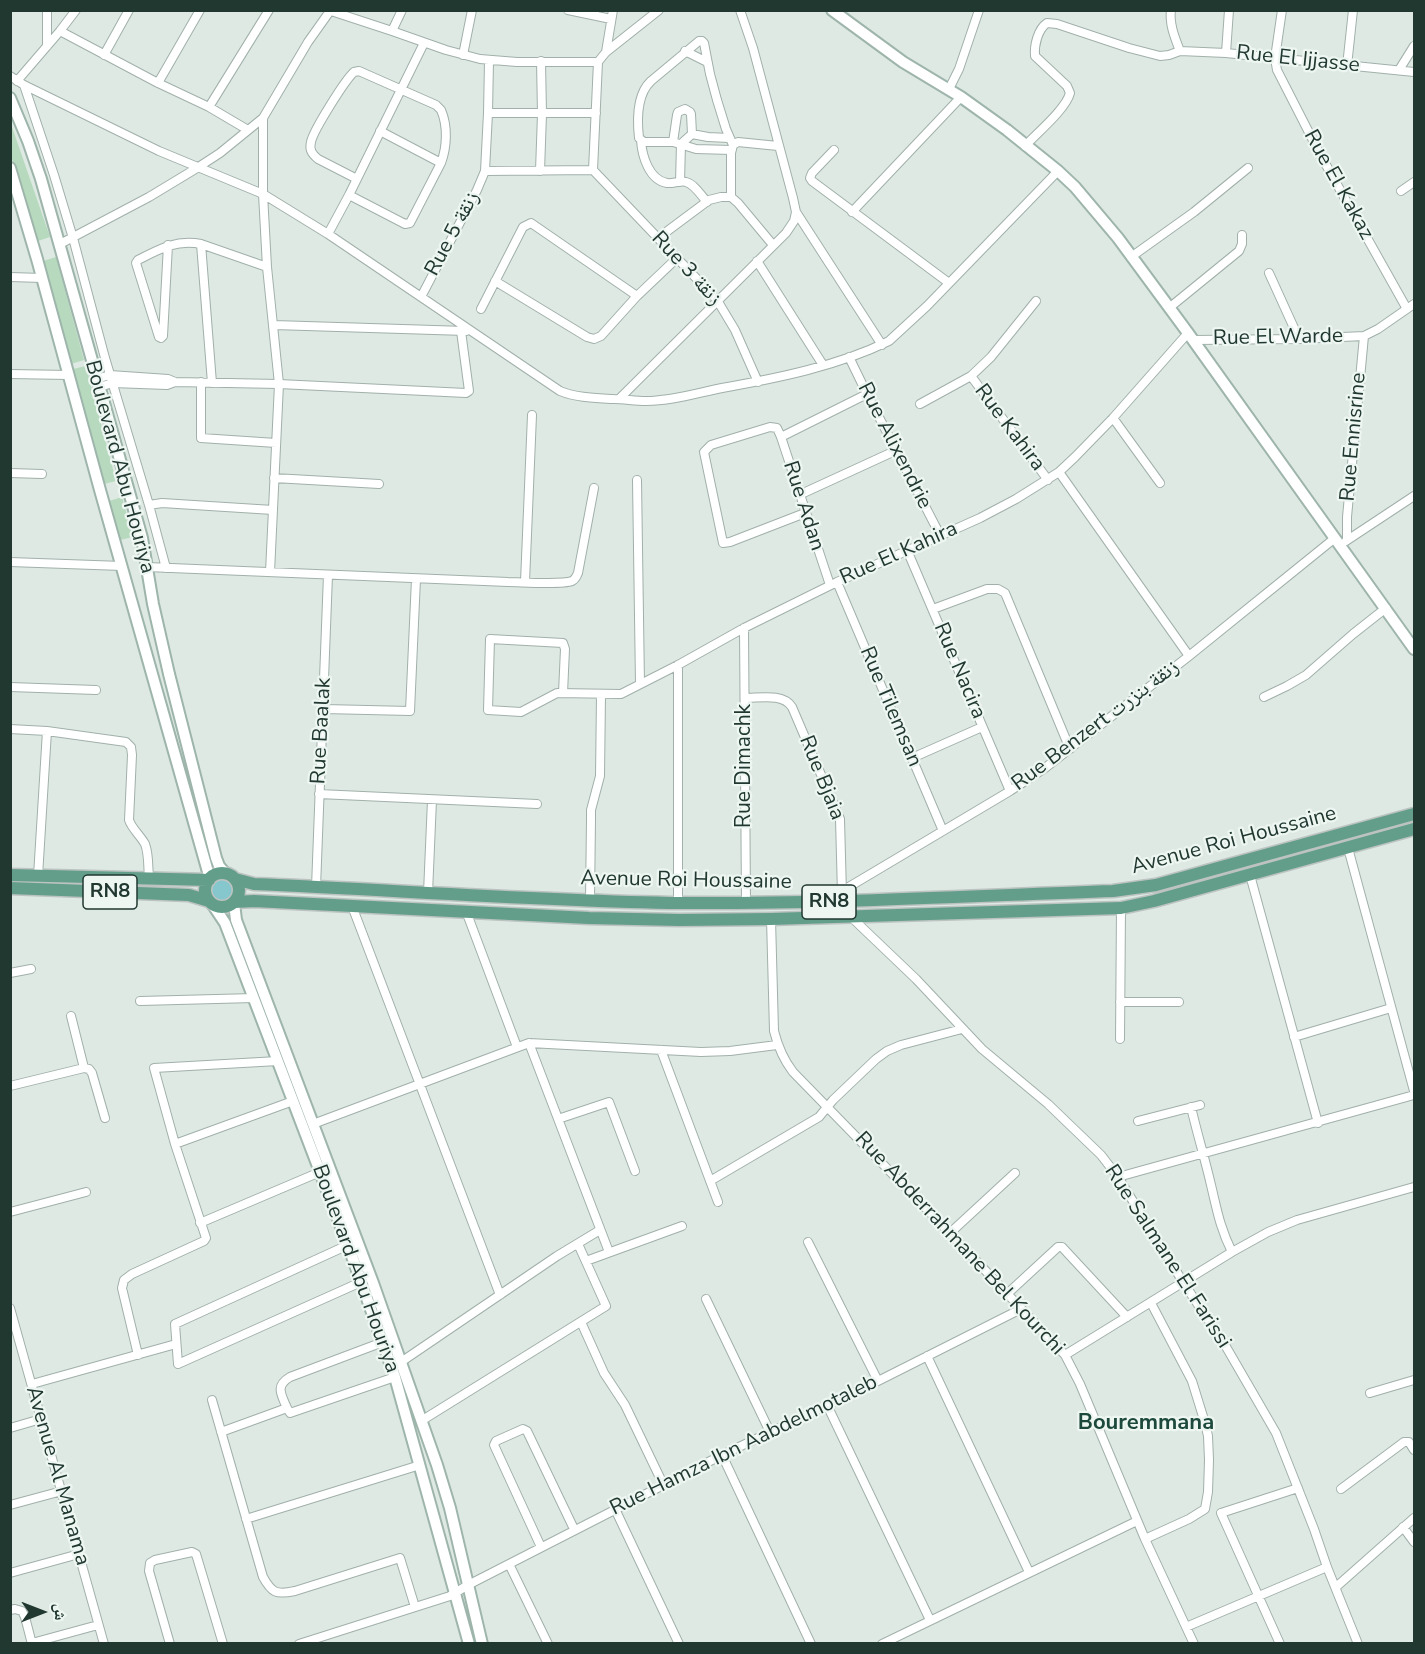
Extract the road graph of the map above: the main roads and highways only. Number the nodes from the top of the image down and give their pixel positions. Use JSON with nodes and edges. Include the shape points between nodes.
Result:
{"nodes":[{"id":1,"x":832,"y":10,"type":"edge"},
{"id":2,"x":10,"y":98,"type":"edge"},
{"id":3,"x":10,"y":168,"type":"edge"},
{"id":4,"x":1414,"y":649,"type":"edge"},
{"id":5,"x":1414,"y":814,"type":"edge"},
{"id":6,"x":1414,"y":829,"type":"edge"},
{"id":7,"x":10,"y":875,"type":"edge"},
{"id":8,"x":230,"y":876,"type":"junction"},
{"id":9,"x":209,"y":879,"type":"junction"},
{"id":10,"x":10,"y":888,"type":"edge"},
{"id":11,"x":211,"y":903,"type":"junction"},
{"id":12,"x":235,"y":903,"type":"junction"},
{"id":13,"x":481,"y":1641,"type":"edge"},
{"id":14,"x":469,"y":1643,"type":"edge"}],
"edges":[{"from":1,"to":4,"type":"main road","via":[[1007,130],[1075,187],[1341,541]]},
{"from":2,"to":8,"type":"main road","name":"Boulevard Abu Houriya","via":[[41,178],[142,538],[169,674],[216,858]]},
{"from":3,"to":9,"type":"main road","name":"Boulevard Abu Houriya"},
{"from":5,"to":8,"type":"main road","name":"Avenue Roi Houssaine","number":"RN8","via":[[1135,889],[678,903],[254,884]]},
{"from":6,"to":12,"type":"main road","name":"Avenue Roi Houssaine","number":"RN8","via":[[1120,908],[679,920]]},
{"from":7,"to":9,"type":"main road","number":"RN8"},
{"from":8,"to":9,"type":"main road","number":"RN8","via":[[216,874]]},
{"from":8,"to":12,"type":"main road","via":[[239,888]]},
{"from":9,"to":11,"type":"main road","via":[[205,890]]},
{"from":10,"to":11,"type":"main road","number":"RN8","via":[[189,895]]},
{"from":11,"to":12,"type":"main road","number":"RN8","via":[[224,908]]},
{"from":11,"to":14,"type":"main road","name":"Boulevard Abu Houriya","via":[[225,923],[383,1342]]},
{"from":12,"to":13,"type":"main road","name":"Boulevard Abu Houriya","via":[[236,920],[437,1465]]},
{"from":13,"to":14,"type":"main road"}]}
